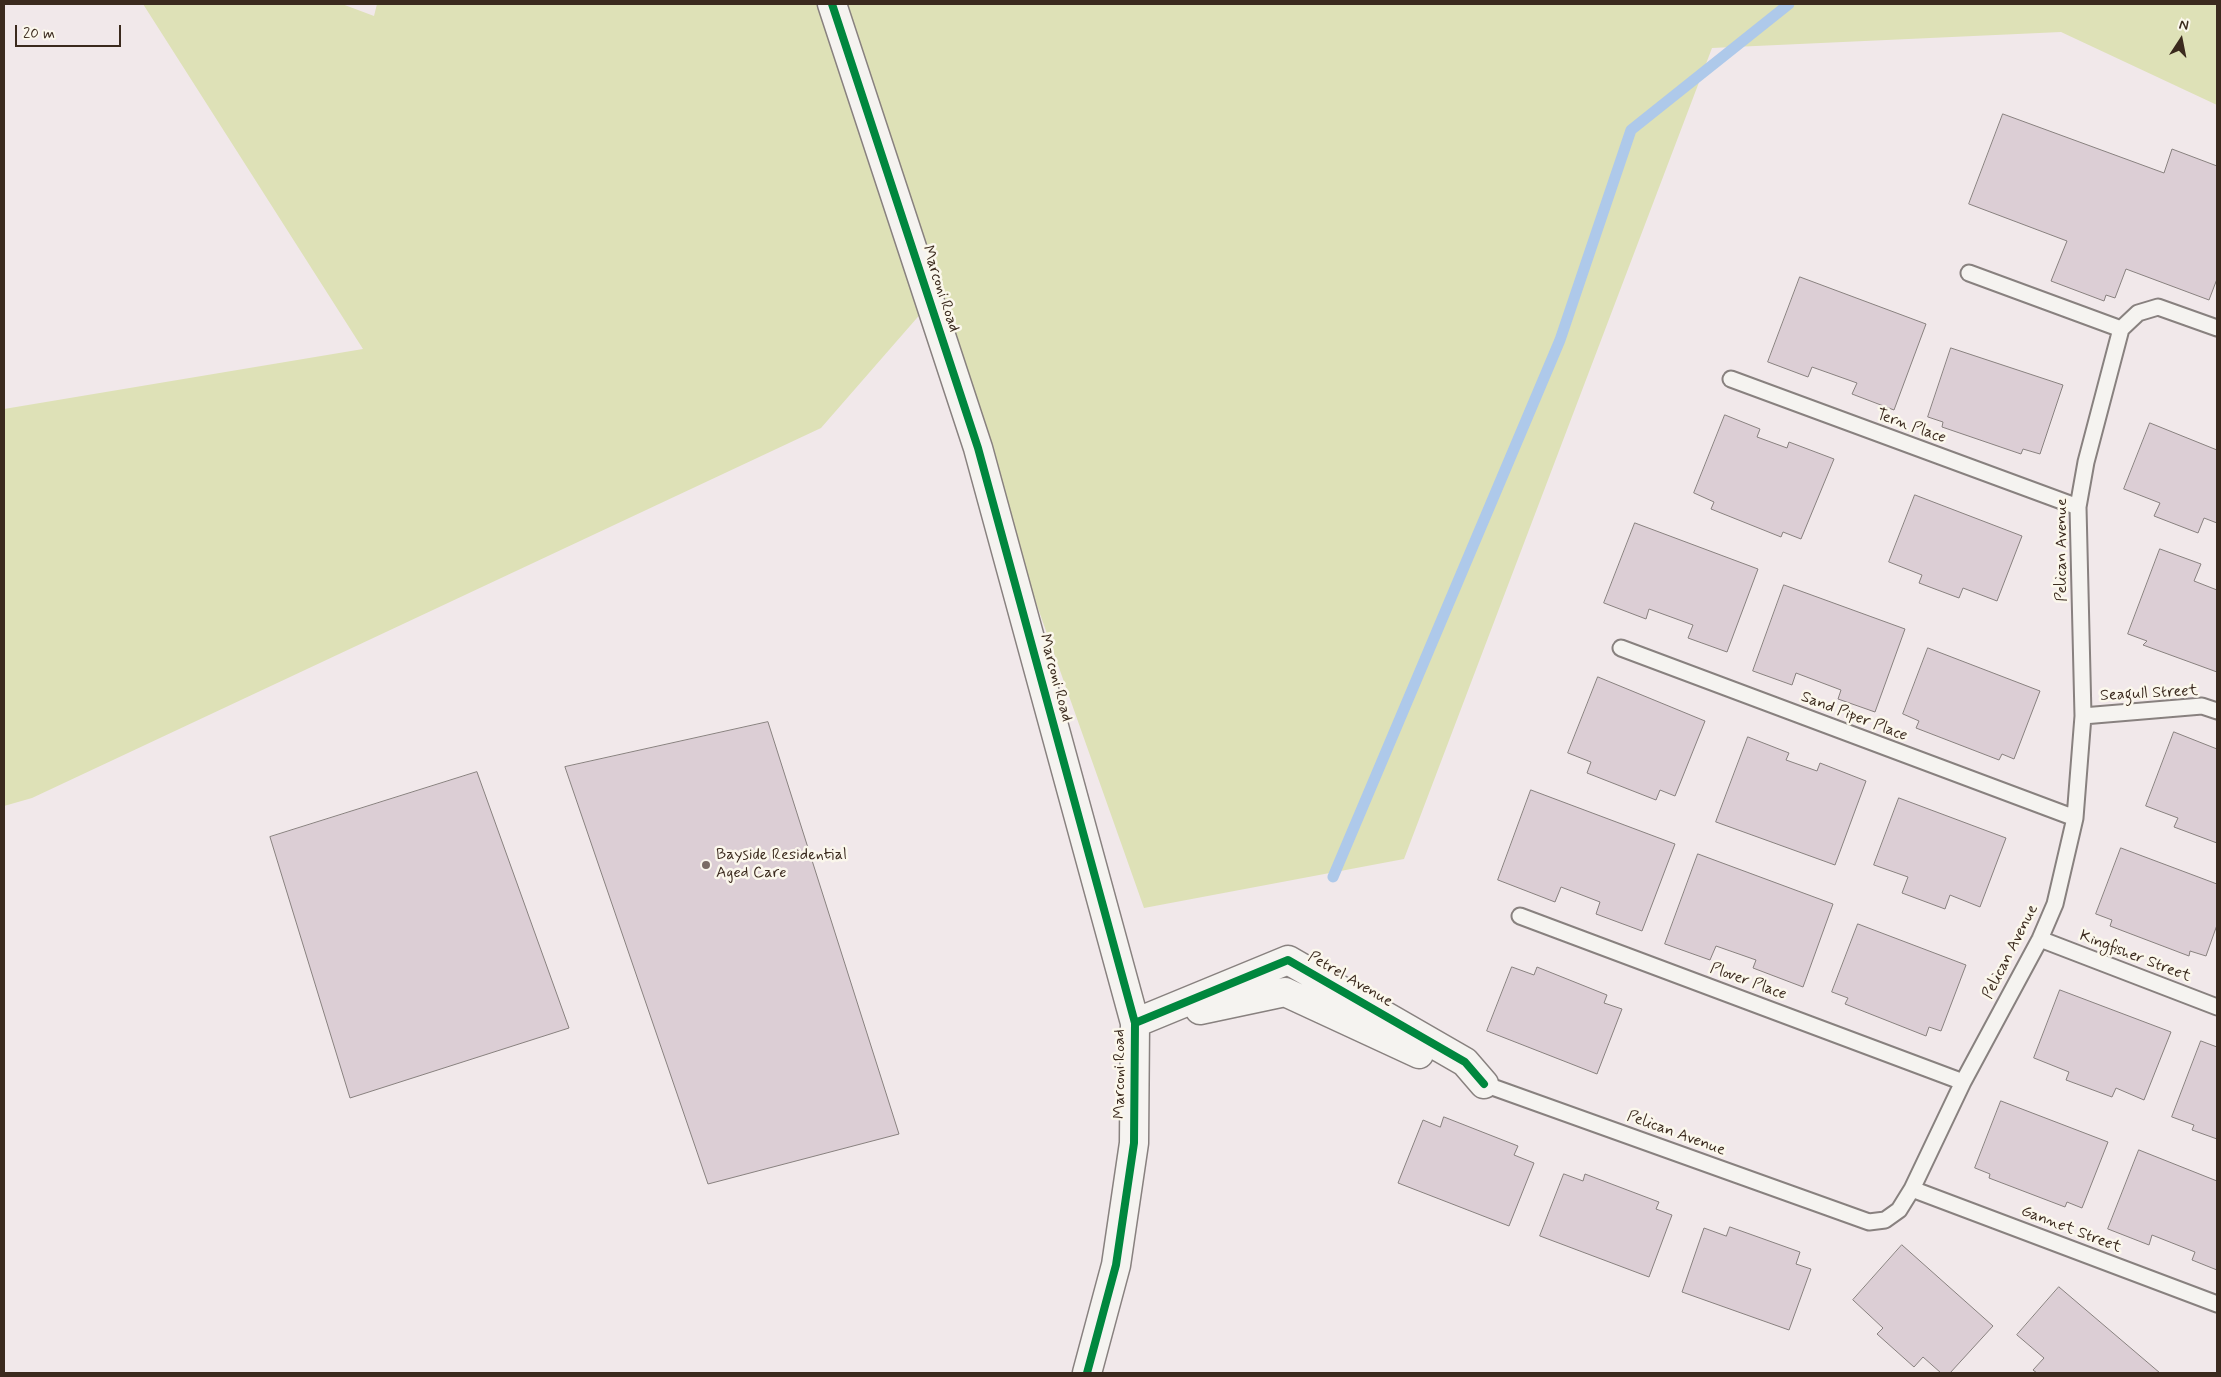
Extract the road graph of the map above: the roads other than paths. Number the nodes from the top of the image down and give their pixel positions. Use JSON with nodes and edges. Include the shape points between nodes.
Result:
{"nodes":[{"id":1,"x":832,"y":4,"type":"edge"},
{"id":2,"x":1969,"y":273,"type":"dead end"},
{"id":3,"x":2217,"y":328,"type":"edge"},
{"id":4,"x":2121,"y":329,"type":"junction"},
{"id":5,"x":1731,"y":379,"type":"dead end"},
{"id":6,"x":2078,"y":507,"type":"junction"},
{"id":7,"x":1621,"y":648,"type":"dead end"},
{"id":8,"x":2217,"y":711,"type":"edge"},
{"id":9,"x":2083,"y":716,"type":"junction"},
{"id":10,"x":2075,"y":818,"type":"junction"},
{"id":11,"x":1520,"y":916,"type":"dead end"},
{"id":12,"x":2040,"y":939,"type":"junction"},
{"id":13,"x":2217,"y":1007,"type":"edge"},
{"id":14,"x":1135,"y":1023,"type":"junction"},
{"id":15,"x":1963,"y":1082,"type":"junction"},
{"id":16,"x":1484,"y":1084,"type":"joint"},
{"id":17,"x":1912,"y":1189,"type":"junction"},
{"id":18,"x":2217,"y":1304,"type":"edge"},
{"id":19,"x":1087,"y":1373,"type":"edge"}],
"edges":[{"from":1,"to":14,"type":"street","name":"Marconi Road","via":[[978,448]]},
{"from":2,"to":4,"type":"lane"},
{"from":3,"to":4,"type":"lane","via":[[2158,307],[2138,313]]},
{"from":4,"to":6,"type":"lane","name":"Pelican Avenue","via":[[2086,462]]},
{"from":5,"to":6,"type":"lane","name":"Tern Place"},
{"from":6,"to":9,"type":"lane","name":"Pelican Avenue"},
{"from":7,"to":10,"type":"lane","name":"Sand Piper Place"},
{"from":8,"to":9,"type":"lane","name":"Seagull Street","via":[[2202,706]]},
{"from":9,"to":10,"type":"lane","name":"Pelican Avenue"},
{"from":10,"to":12,"type":"lane","name":"Pelican Avenue","via":[[2055,904]]},
{"from":11,"to":15,"type":"lane","name":"Plover Place"},
{"from":12,"to":13,"type":"lane","name":"Kingfisher Street"},
{"from":12,"to":15,"type":"lane","name":"Pelican Avenue"},
{"from":14,"to":16,"type":"street","name":"Petrel Avenue","via":[[1288,960],[1465,1062]]},
{"from":14,"to":19,"type":"street","name":"Marconi Road","via":[[1134,1144],[1116,1265]]},
{"from":15,"to":17,"type":"lane","name":"Pelican Avenue"},
{"from":16,"to":17,"type":"lane","name":"Pelican Avenue","via":[[1870,1222],[1885,1220],[1899,1210]]},
{"from":17,"to":18,"type":"lane","name":"Gannet Street"}]}
